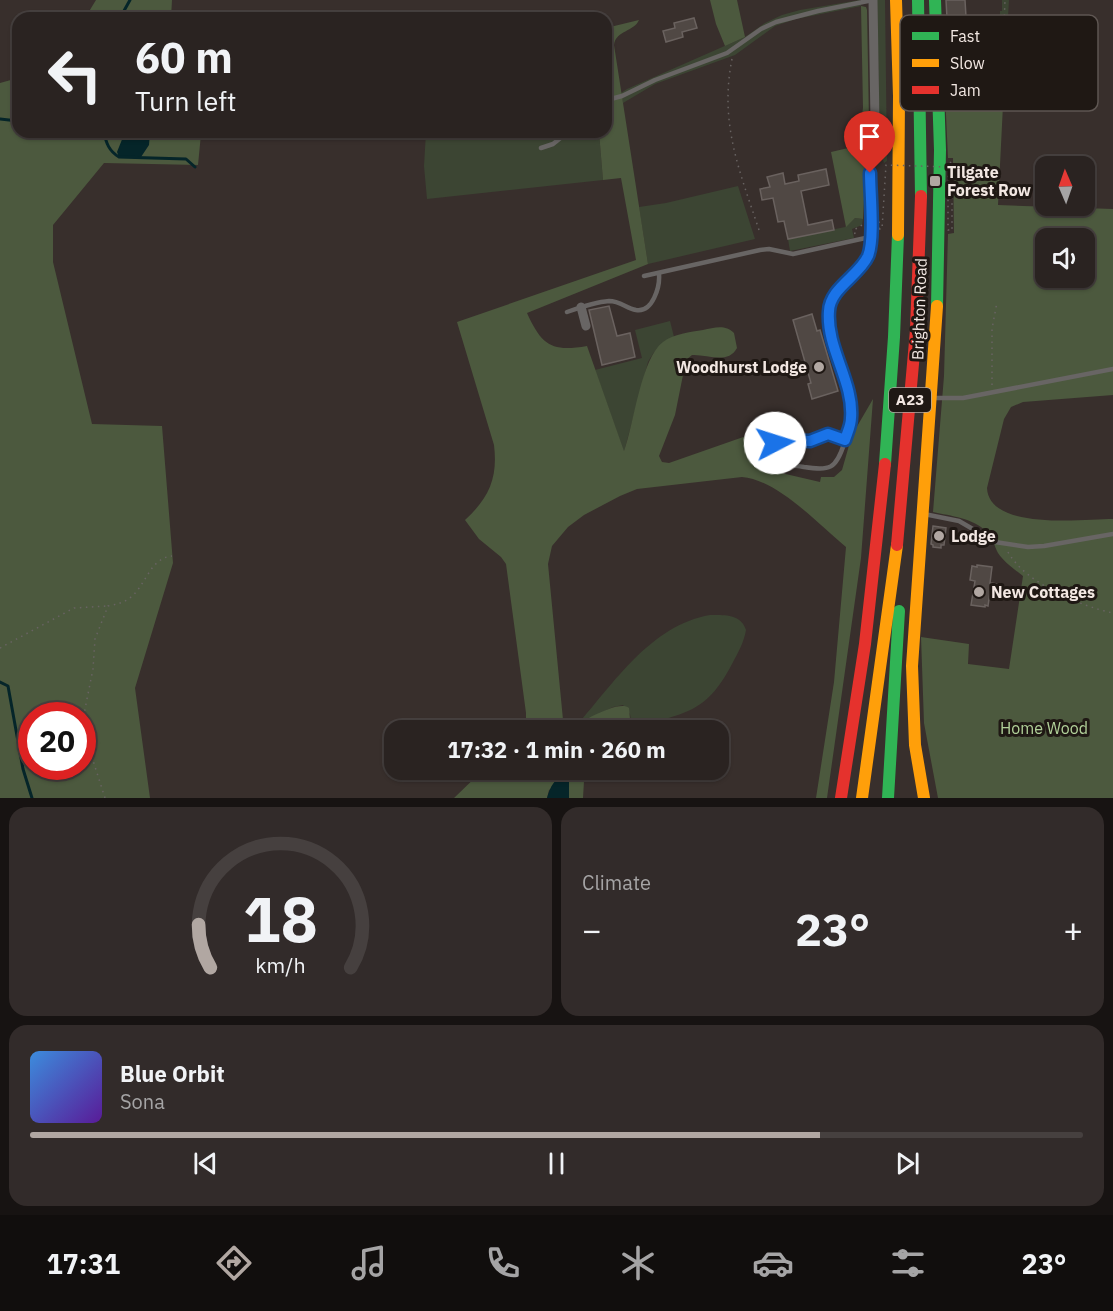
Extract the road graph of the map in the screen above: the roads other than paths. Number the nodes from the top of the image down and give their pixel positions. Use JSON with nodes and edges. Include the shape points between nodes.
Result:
{"nodes":[{"id":1,"x":873,"y":0,"type":"edge"},
{"id":2,"x":896,"y":0,"type":"edge"},
{"id":3,"x":918,"y":0,"type":"edge"},
{"id":4,"x":935,"y":0,"type":"edge"},
{"id":5,"x":919,"y":15,"type":"edge"},
{"id":6,"x":936,"y":15,"type":"edge"},
{"id":7,"x":612,"y":99,"type":"edge"},
{"id":8,"x":921,"y":111,"type":"edge"},
{"id":9,"x":940,"y":111,"type":"edge"},
{"id":10,"x":560,"y":138,"type":"edge"},
{"id":11,"x":541,"y":147,"type":"dead end"},
{"id":12,"x":870,"y":211,"type":"joint"},
{"id":13,"x":870,"y":237,"type":"junction"},
{"id":14,"x":659,"y":274,"type":"junction"},
{"id":15,"x":644,"y":276,"type":"dead end"},
{"id":16,"x":581,"y":307,"type":"junction"},
{"id":17,"x":567,"y":312,"type":"dead end"},
{"id":18,"x":586,"y":326,"type":"dead end"},
{"id":19,"x":1113,"y":369,"type":"edge"},
{"id":20,"x":932,"y":398,"type":"junction"},
{"id":21,"x":845,"y":440,"type":"junction"},
{"id":22,"x":903,"y":481,"type":"junction"},
{"id":23,"x":922,"y":514,"type":"junction"},
{"id":24,"x":1113,"y":534,"type":"edge"},
{"id":25,"x":842,"y":798,"type":"edge"},
{"id":26,"x":862,"y":798,"type":"edge"},
{"id":27,"x":888,"y":798,"type":"edge"},
{"id":28,"x":924,"y":798,"type":"edge"}],
"edges":[{"from":1,"to":7,"type":"lane","via":[[776,22],[733,49]]},
{"from":1,"to":12,"type":"street","via":[[875,122]]},
{"from":2,"to":25,"type":"main road","number":"A23","via":[[898,201],[891,384],[867,637]]},
{"from":3,"to":5,"type":"main road","number":"A23"},
{"from":4,"to":6,"type":"main road","name":"Brighton Road"},
{"from":8,"to":22,"type":"main road","number":"A23","via":[[919,263]]},
{"from":9,"to":20,"type":"main road","name":"Brighton Road"},
{"from":10,"to":11,"type":"lane"},
{"from":12,"to":13,"type":"lane"},
{"from":13,"to":14,"type":"lane","via":[[793,254],[760,250]]},
{"from":13,"to":21,"type":"lane","via":[[864,261],[829,307],[830,334],[851,405]]},
{"from":14,"to":15,"type":"lane"},
{"from":14,"to":16,"type":"lane","via":[[655,293],[644,309],[610,301]]},
{"from":16,"to":17,"type":"lane"},
{"from":16,"to":18,"type":"street"},
{"from":19,"to":20,"type":"lane","via":[[963,398]]},
{"from":20,"to":23,"type":"main road","name":"Brighton Road"},
{"from":21,"to":21,"type":"lane","via":[[828,434],[810,441],[780,440],[769,456],[776,462],[828,468],[837,462]]},
{"from":22,"to":26,"type":"main road","number":"A23","via":[[884,656]]},
{"from":22,"to":27,"type":"main road"},
{"from":23,"to":24,"type":"lane","via":[[954,519],[988,539],[1038,547]]},
{"from":23,"to":28,"type":"main road","name":"Brighton Road","via":[[911,695],[913,738]]}]}
